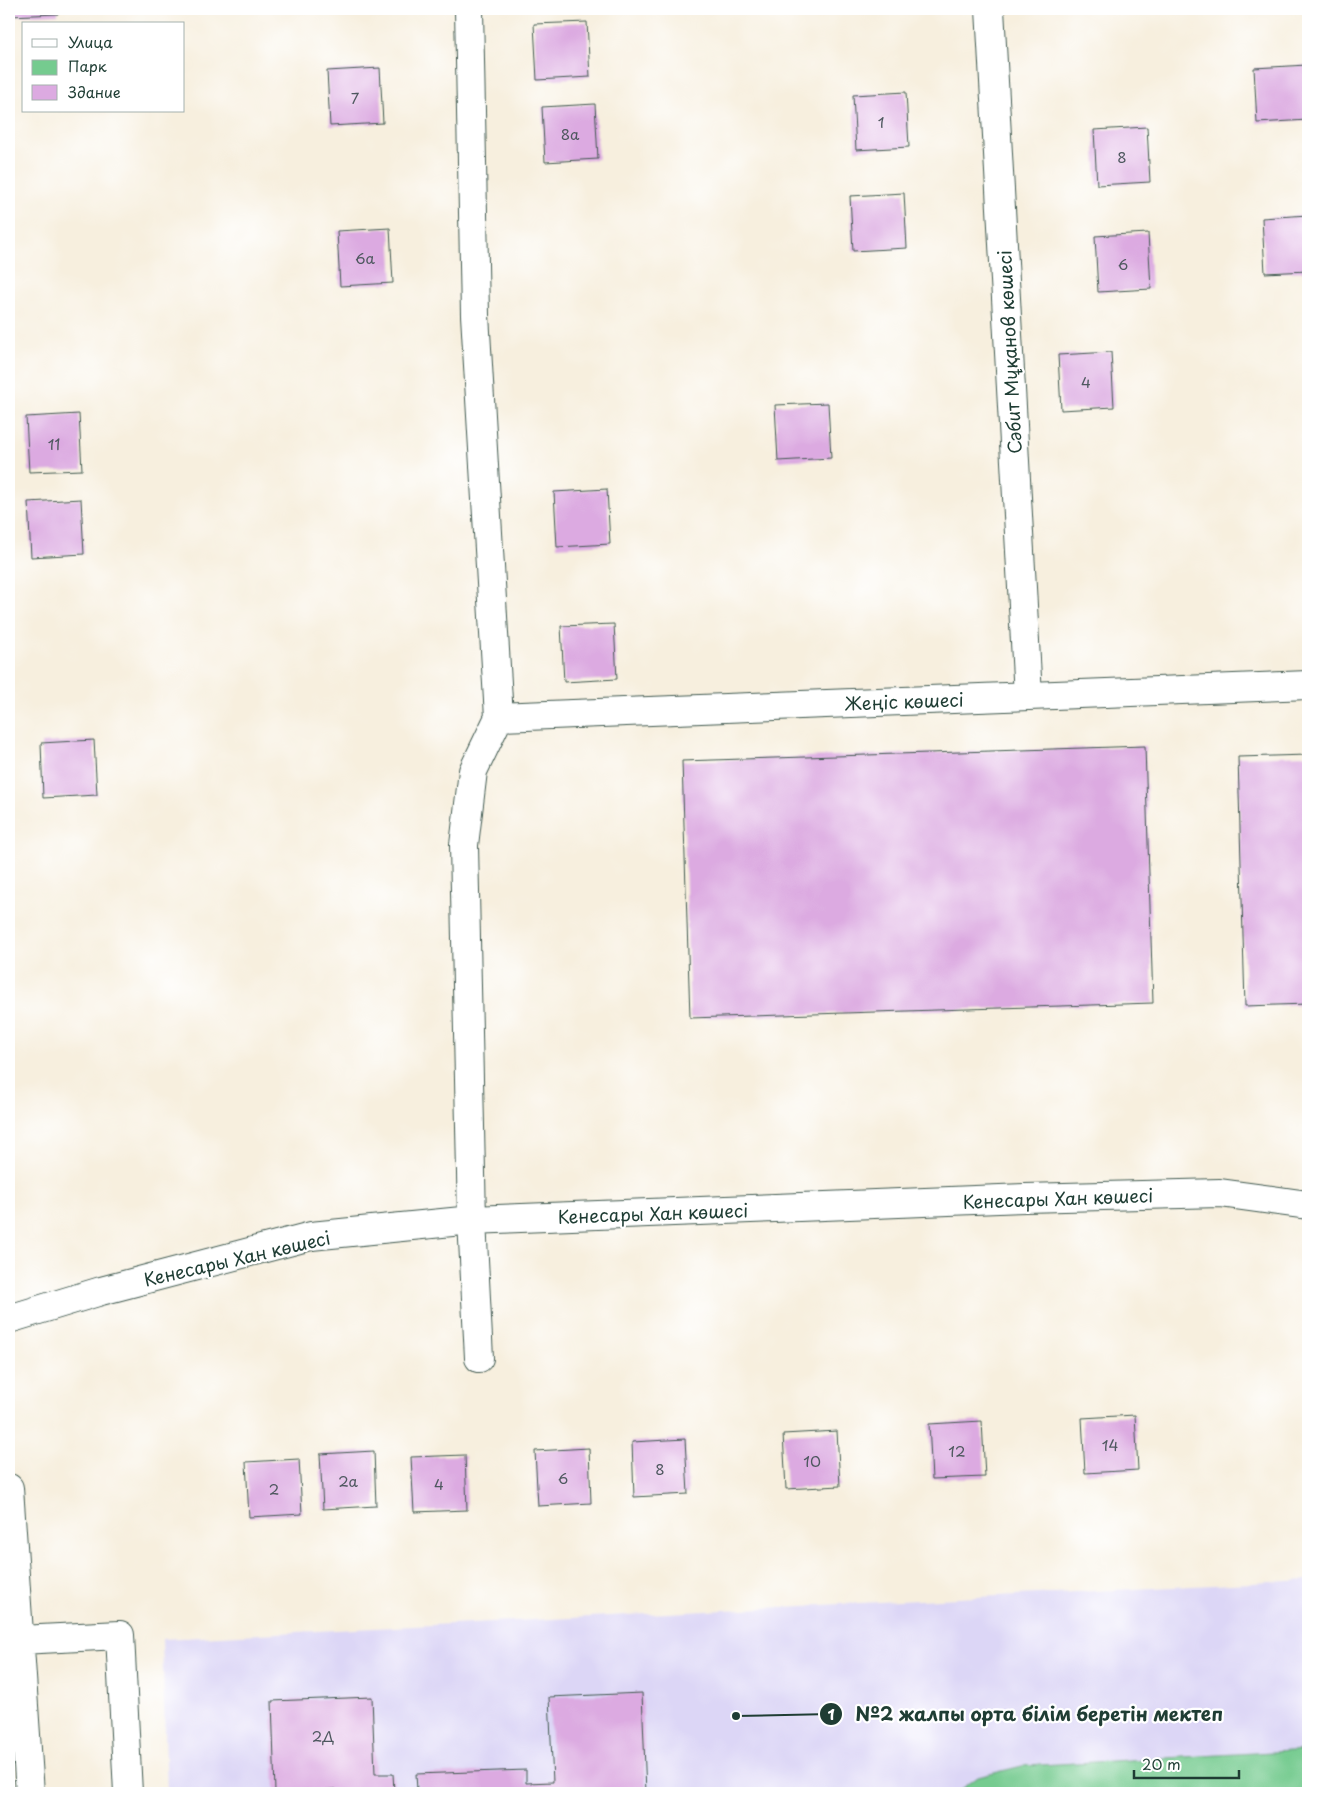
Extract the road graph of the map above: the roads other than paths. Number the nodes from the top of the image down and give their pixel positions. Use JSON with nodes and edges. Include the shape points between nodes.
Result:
{"nodes":[{"id":1,"x":469,"y":9,"type":"edge"},
{"id":2,"x":990,"y":9,"type":"edge"},
{"id":3,"x":1308,"y":685,"type":"edge"},
{"id":4,"x":1028,"y":696,"type":"junction"},
{"id":5,"x":499,"y":717,"type":"junction"},
{"id":6,"x":1308,"y":1205,"type":"edge"},
{"id":7,"x":472,"y":1220,"type":"junction"},
{"id":8,"x":9,"y":1319,"type":"edge"},
{"id":9,"x":479,"y":1358,"type":"dead end"},
{"id":10,"x":9,"y":1488,"type":"edge"},
{"id":11,"x":20,"y":1640,"type":"junction"},
{"id":12,"x":30,"y":1793,"type":"edge"},
{"id":13,"x":128,"y":1793,"type":"edge"}],
"edges":[{"from":1,"to":5,"type":"street","via":[[475,315]]},
{"from":2,"to":4,"type":"street","name":"Сәбит Мұқанов көшесі"},
{"from":3,"to":4,"type":"street","name":"Жеңіс көшесі"},
{"from":4,"to":5,"type":"street","name":"Жеңіс көшесі"},
{"from":5,"to":7,"type":"street","via":[[473,771],[464,845]]},
{"from":6,"to":7,"type":"street","name":"Кенесары Хан көшесі","via":[[1220,1192]]},
{"from":7,"to":8,"type":"street","name":"Кенесары Хан көшесі","via":[[311,1236],[101,1291]]},
{"from":7,"to":9,"type":"street"},
{"from":10,"to":11,"type":"street"},
{"from":11,"to":12,"type":"street"},
{"from":11,"to":13,"type":"street","via":[[120,1635]]}]}
